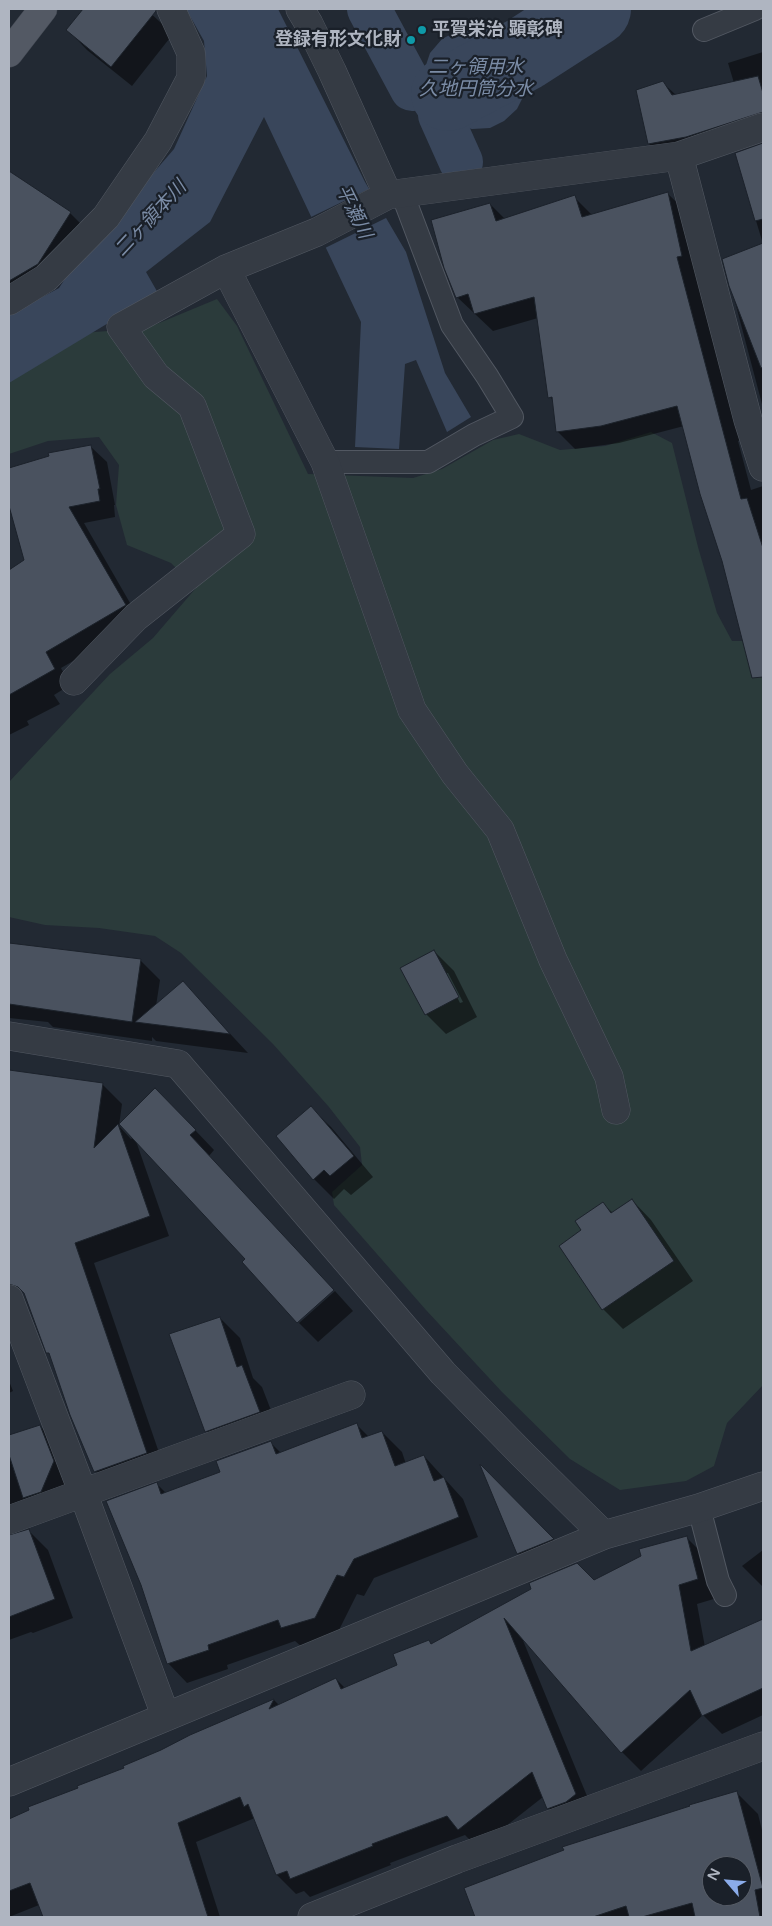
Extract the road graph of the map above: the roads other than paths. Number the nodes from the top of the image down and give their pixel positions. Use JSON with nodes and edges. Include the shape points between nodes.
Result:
{"nodes":[{"id":1,"x":42,"y":9,"type":"edge"},
{"id":2,"x":171,"y":9,"type":"edge"},
{"id":3,"x":300,"y":9,"type":"edge"},
{"id":4,"x":755,"y":9,"type":"edge"},
{"id":5,"x":704,"y":30,"type":"dead end"},
{"id":6,"x":9,"y":53,"type":"edge"},
{"id":7,"x":763,"y":127,"type":"edge"},
{"id":8,"x":679,"y":156,"type":"junction"},
{"id":9,"x":389,"y":196,"type":"junction"},
{"id":10,"x":226,"y":269,"type":"junction"},
{"id":11,"x":9,"y":301,"type":"edge"},
{"id":12,"x":756,"y":419,"type":"edge"},
{"id":13,"x":325,"y":462,"type":"junction"},
{"id":14,"x":763,"y":467,"type":"edge"},
{"id":15,"x":74,"y":681,"type":"dead end"},
{"id":16,"x":9,"y":1036,"type":"edge"},
{"id":17,"x":616,"y":1110,"type":"dead end"},
{"id":18,"x":9,"y":1299,"type":"edge"},
{"id":19,"x":351,"y":1395,"type":"dead end"},
{"id":20,"x":763,"y":1486,"type":"edge"},
{"id":21,"x":83,"y":1493,"type":"junction"},
{"id":22,"x":699,"y":1508,"type":"junction"},
{"id":23,"x":9,"y":1520,"type":"edge"},
{"id":24,"x":604,"y":1535,"type":"junction"},
{"id":25,"x":725,"y":1596,"type":"dead end"},
{"id":26,"x":166,"y":1717,"type":"junction"},
{"id":27,"x":763,"y":1746,"type":"edge"},
{"id":28,"x":9,"y":1782,"type":"edge"},
{"id":29,"x":312,"y":1917,"type":"edge"}],
"edges":[{"from":1,"to":6,"type":"main road"},
{"from":2,"to":11,"type":"street","via":[[191,53],[192,78],[158,141],[106,217],[46,278]]},
{"from":3,"to":9,"type":"street","via":[[332,70]]},
{"from":4,"to":5,"type":"lane"},
{"from":7,"to":8,"type":"street"},
{"from":8,"to":9,"type":"street"},
{"from":8,"to":12,"type":"street"},
{"from":9,"to":10,"type":"street","via":[[317,232]]},
{"from":9,"to":13,"type":"lane","via":[[452,325],[512,417],[474,434],[428,462]]},
{"from":10,"to":13,"type":"street"},
{"from":10,"to":15,"type":"street","via":[[121,327],[156,376],[192,406],[241,534],[136,617]]},
{"from":12,"to":14,"type":"street"},
{"from":13,"to":17,"type":"street","via":[[412,710],[455,774],[500,830],[553,960],[609,1077]]},
{"from":16,"to":24,"type":"street","via":[[178,1064],[443,1373]]},
{"from":18,"to":21,"type":"street"},
{"from":19,"to":21,"type":"street"},
{"from":20,"to":22,"type":"street"},
{"from":21,"to":23,"type":"street"},
{"from":21,"to":26,"type":"street"},
{"from":22,"to":24,"type":"street"},
{"from":22,"to":25,"type":"lane"},
{"from":24,"to":26,"type":"street"},
{"from":26,"to":28,"type":"street"},
{"from":27,"to":29,"type":"street","via":[[457,1859]]}]}
